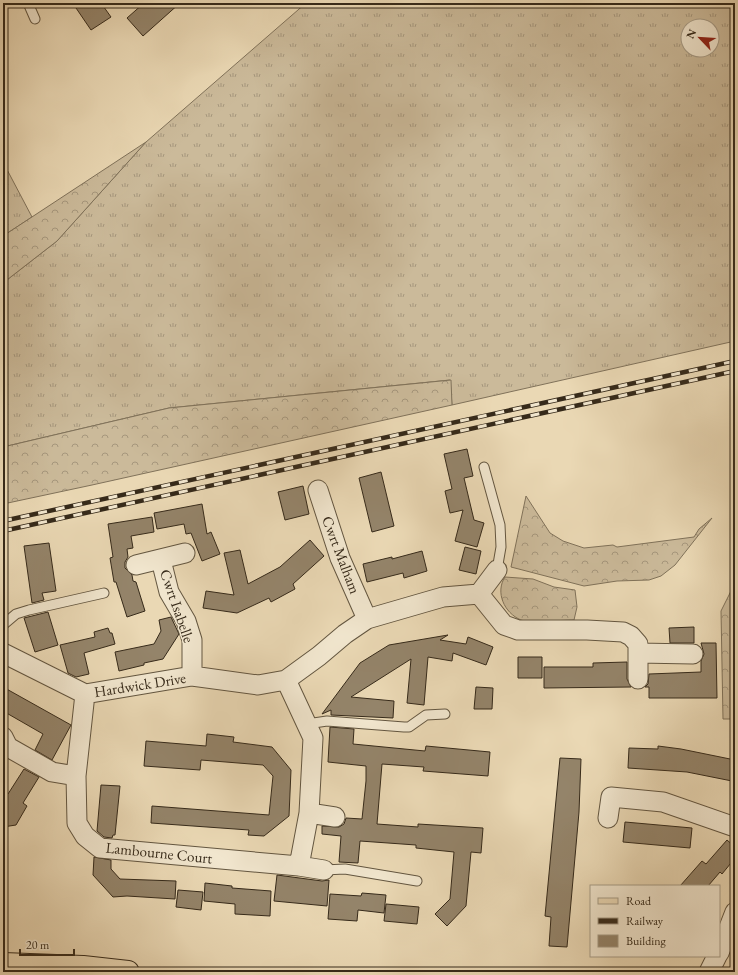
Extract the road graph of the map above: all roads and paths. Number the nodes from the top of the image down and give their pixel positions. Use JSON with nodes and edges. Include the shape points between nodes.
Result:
{"nodes":[{"id":1,"x":28,"y":3,"type":"edge"},
{"id":2,"x":35,"y":19,"type":"dead end"},
{"id":3,"x":484,"y":467,"type":"dead end"},
{"id":4,"x":318,"y":490,"type":"dead end"},
{"id":5,"x":185,"y":553,"type":"dead end"},
{"id":6,"x":161,"y":560,"type":"junction"},
{"id":7,"x":136,"y":565,"type":"dead end"},
{"id":8,"x":497,"y":570,"type":"joint"},
{"id":9,"x":104,"y":593,"type":"dead end"},
{"id":10,"x":479,"y":594,"type":"junction"},
{"id":11,"x":367,"y":619,"type":"junction"},
{"id":12,"x":3,"y":625,"type":"edge"},
{"id":13,"x":3,"y":653,"type":"edge"},
{"id":14,"x":638,"y":653,"type":"junction"},
{"id":15,"x":693,"y":654,"type":"dead end"},
{"id":16,"x":192,"y":676,"type":"junction"},
{"id":17,"x":638,"y":679,"type":"dead end"},
{"id":18,"x":286,"y":680,"type":"junction"},
{"id":19,"x":85,"y":694,"type":"junction"},
{"id":20,"x":445,"y":714,"type":"dead end"},
{"id":21,"x":307,"y":724,"type":"junction"},
{"id":22,"x":5,"y":746,"type":"edge"},
{"id":23,"x":76,"y":776,"type":"junction"},
{"id":24,"x":308,"y":813,"type":"junction"},
{"id":25,"x":335,"y":817,"type":"dead end"},
{"id":26,"x":608,"y":818,"type":"dead end"},
{"id":27,"x":735,"y":826,"type":"edge"},
{"id":28,"x":299,"y":866,"type":"junction"},
{"id":29,"x":324,"y":870,"type":"joint"},
{"id":30,"x":417,"y":881,"type":"dead end"},
{"id":31,"x":735,"y":912,"type":"edge"},
{"id":32,"x":720,"y":950,"type":"edge"},
{"id":33,"x":716,"y":957,"type":"edge"},
{"id":34,"x":3,"y":964,"type":"edge"},
{"id":35,"x":128,"y":972,"type":"edge"},
{"id":36,"x":709,"y":972,"type":"edge"}],
"edges":[{"from":1,"to":2,"type":"lane"},
{"from":3,"to":8,"type":"lane","via":[[500,525]]},
{"from":4,"to":11,"type":"street","name":"Cwrt Malham","via":[[340,558]]},
{"from":5,"to":6,"type":"street","name":"Cwrt Isabelle"},
{"from":6,"to":7,"type":"street","name":"Cwrt Isabelle"},
{"from":6,"to":16,"type":"street","name":"Cwrt Isabelle","via":[[169,592],[186,621],[192,640]]},
{"from":8,"to":10,"type":"street"},
{"from":9,"to":12,"type":"lane","via":[[16,614]]},
{"from":10,"to":11,"type":"street","name":"Hardwick Drive","via":[[443,597]]},
{"from":10,"to":14,"type":"street","via":[[504,625],[518,630],[587,621],[631,636],[638,644]]},
{"from":11,"to":18,"type":"street","name":"Hardwick Drive"},
{"from":13,"to":19,"type":"street","name":"Hardwick Drive"},
{"from":14,"to":15,"type":"street","via":[[669,661]]},
{"from":14,"to":17,"type":"street"},
{"from":16,"to":18,"type":"street","name":"Hardwick Drive","via":[[258,685]]},
{"from":16,"to":19,"type":"street","name":"Hardwick Drive"},
{"from":18,"to":21,"type":"street"},
{"from":19,"to":23,"type":"street","name":"Lambourne Court"},
{"from":20,"to":21,"type":"lane","via":[[426,715],[404,727],[327,721]]},
{"from":21,"to":24,"type":"street","via":[[313,738]]},
{"from":22,"to":23,"type":"street","via":[[52,772]]},
{"from":23,"to":28,"type":"street","name":"Lambourne Court","via":[[77,824],[85,836],[100,848]]},
{"from":24,"to":25,"type":"street"},
{"from":24,"to":28,"type":"street"},
{"from":26,"to":27,"type":"street","via":[[611,797],[663,802]]},
{"from":28,"to":29,"type":"street","name":"Lambourne Court"},
{"from":29,"to":30,"type":"lane","via":[[345,869]]},
{"from":31,"to":32,"type":"street"},
{"from":33,"to":36,"type":"street"},
{"from":34,"to":35,"type":"main road","via":[[83,967]]}]}
